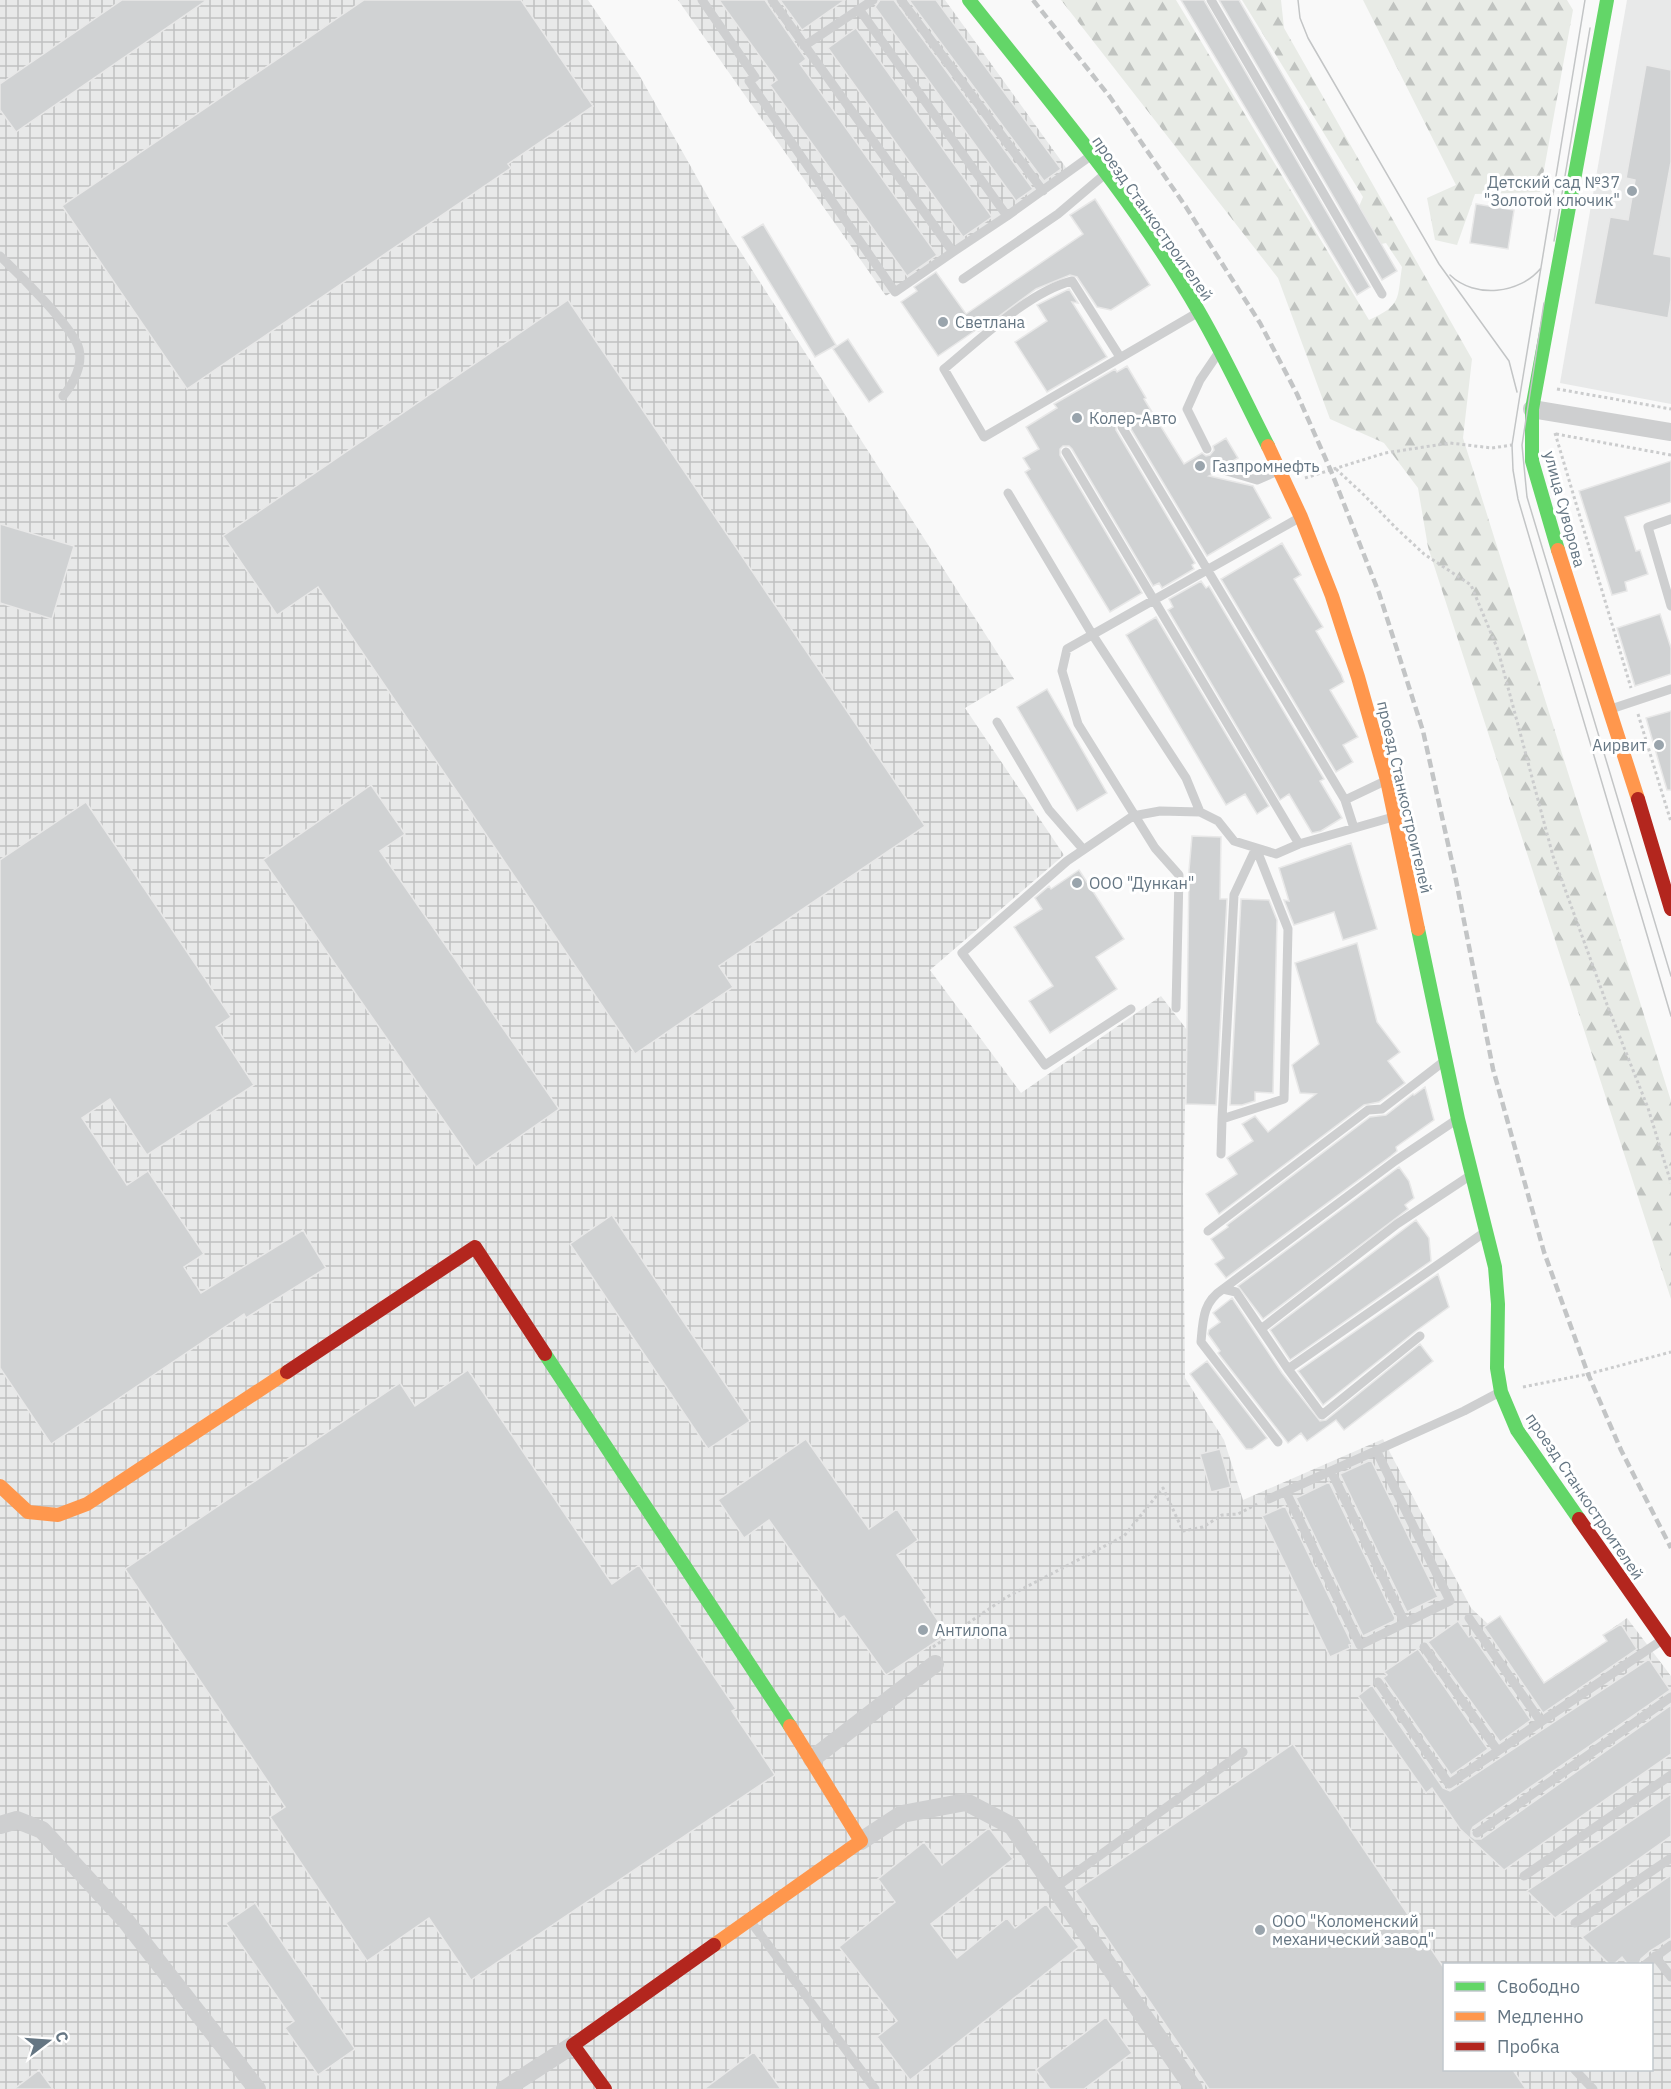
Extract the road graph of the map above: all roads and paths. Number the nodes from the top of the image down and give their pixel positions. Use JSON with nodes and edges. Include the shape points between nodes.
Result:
{"nodes":[{"id":1,"x":702,"y":0,"type":"edge"},
{"id":2,"x":772,"y":0,"type":"edge"},
{"id":3,"x":873,"y":0,"type":"edge"},
{"id":4,"x":901,"y":0,"type":"edge"},
{"id":5,"x":969,"y":0,"type":"edge"},
{"id":6,"x":1211,"y":0,"type":"edge"},
{"id":7,"x":1607,"y":0,"type":"edge"},
{"id":8,"x":861,"y":5,"type":"edge"},
{"id":9,"x":804,"y":46,"type":"junction"},
{"id":10,"x":1091,"y":156,"type":"junction"},
{"id":11,"x":1106,"y":173,"type":"junction"},
{"id":12,"x":1043,"y":190,"type":"junction"},
{"id":13,"x":1007,"y":216,"type":"junction"},
{"id":14,"x":953,"y":252,"type":"junction"},
{"id":15,"x":0,"y":256,"type":"edge"},
{"id":16,"x":963,"y":279,"type":"dead end"},
{"id":17,"x":1382,"y":294,"type":"dead end"},
{"id":18,"x":1199,"y":312,"type":"junction"},
{"id":19,"x":1220,"y":350,"type":"junction"},
{"id":20,"x":1120,"y":357,"type":"junction"},
{"id":21,"x":1555,"y":388,"type":"dead end"},
{"id":22,"x":63,"y":396,"type":"dead end"},
{"id":23,"x":1532,"y":409,"type":"junction"},
{"id":24,"x":1671,"y":409,"type":"edge"},
{"id":25,"x":1122,"y":427,"type":"dead end"},
{"id":26,"x":1671,"y":432,"type":"edge"},
{"id":27,"x":1531,"y":442,"type":"junction"},
{"id":28,"x":1207,"y":449,"type":"dead end"},
{"id":29,"x":1066,"y":452,"type":"dead end"},
{"id":30,"x":1671,"y":455,"type":"edge"},
{"id":31,"x":1336,"y":469,"type":"junction"},
{"id":32,"x":1220,"y":470,"type":"dead end"},
{"id":33,"x":1280,"y":470,"type":"junction"},
{"id":34,"x":1286,"y":484,"type":"junction"},
{"id":35,"x":1008,"y":493,"type":"dead end"},
{"id":36,"x":1301,"y":517,"type":"junction"},
{"id":37,"x":1671,"y":519,"type":"edge"},
{"id":38,"x":1208,"y":570,"type":"junction"},
{"id":39,"x":1155,"y":600,"type":"junction"},
{"id":40,"x":1671,"y":606,"type":"edge"},
{"id":41,"x":1092,"y":634,"type":"junction"},
{"id":42,"x":1671,"y":689,"type":"edge"},
{"id":43,"x":1610,"y":709,"type":"junction"},
{"id":44,"x":997,"y":722,"type":"dead end"},
{"id":45,"x":1387,"y":780,"type":"junction"},
{"id":46,"x":1345,"y":800,"type":"junction"},
{"id":47,"x":1200,"y":812,"type":"junction"},
{"id":48,"x":1133,"y":816,"type":"junction"},
{"id":49,"x":1395,"y":816,"type":"junction"},
{"id":50,"x":1354,"y":828,"type":"junction"},
{"id":51,"x":1299,"y":844,"type":"junction"},
{"id":52,"x":1256,"y":848,"type":"junction"},
{"id":53,"x":1083,"y":849,"type":"junction"},
{"id":54,"x":1671,"y":909,"type":"edge"},
{"id":55,"x":1176,"y":1008,"type":"dead end"},
{"id":56,"x":1131,"y":1010,"type":"dead end"},
{"id":57,"x":1445,"y":1060,"type":"junction"},
{"id":58,"x":1222,"y":1119,"type":"junction"},
{"id":59,"x":1458,"y":1119,"type":"junction"},
{"id":60,"x":1221,"y":1154,"type":"dead end"},
{"id":61,"x":1473,"y":1173,"type":"junction"},
{"id":62,"x":1671,"y":1183,"type":"edge"},
{"id":63,"x":1487,"y":1230,"type":"junction"},
{"id":64,"x":1208,"y":1231,"type":"dead end"},
{"id":65,"x":1223,"y":1289,"type":"junction"},
{"id":66,"x":1261,"y":1329,"type":"junction"},
{"id":67,"x":1420,"y":1336,"type":"dead end"},
{"id":68,"x":1671,"y":1352,"type":"edge"},
{"id":69,"x":1288,"y":1369,"type":"junction"},
{"id":70,"x":1501,"y":1392,"type":"junction"},
{"id":71,"x":1278,"y":1442,"type":"dead end"},
{"id":72,"x":1376,"y":1450,"type":"junction"},
{"id":73,"x":1331,"y":1471,"type":"junction"},
{"id":74,"x":0,"y":1486,"type":"edge"},
{"id":75,"x":1286,"y":1492,"type":"junction"},
{"id":76,"x":1269,"y":1499,"type":"joint"},
{"id":77,"x":1469,"y":1618,"type":"dead end"},
{"id":78,"x":1405,"y":1623,"type":"junction"},
{"id":79,"x":1667,"y":1645,"type":"edge"},
{"id":80,"x":1424,"y":1647,"type":"dead end"},
{"id":81,"x":935,"y":1665,"type":"joint"},
{"id":82,"x":1378,"y":1682,"type":"dead end"},
{"id":83,"x":1671,"y":1696,"type":"edge"},
{"id":84,"x":1541,"y":1722,"type":"junction"},
{"id":85,"x":1498,"y":1751,"type":"junction"},
{"id":86,"x":1243,"y":1752,"type":"dead end"},
{"id":87,"x":812,"y":1759,"type":"junction"},
{"id":88,"x":1671,"y":1775,"type":"edge"},
{"id":89,"x":0,"y":1825,"type":"edge"},
{"id":90,"x":1477,"y":1833,"type":"dead end"},
{"id":91,"x":861,"y":1841,"type":"junction"},
{"id":92,"x":1671,"y":1858,"type":"edge"},
{"id":93,"x":1524,"y":1876,"type":"dead end"},
{"id":94,"x":1056,"y":1887,"type":"junction"},
{"id":95,"x":749,"y":1920,"type":"junction"},
{"id":96,"x":1575,"y":1923,"type":"dead end"},
{"id":97,"x":1671,"y":1945,"type":"edge"},
{"id":98,"x":1655,"y":1956,"type":"junction"},
{"id":99,"x":1648,"y":1963,"type":"edge"},
{"id":100,"x":1671,"y":1977,"type":"edge"},
{"id":101,"x":573,"y":2045,"type":"junction"},
{"id":102,"x":1576,"y":2071,"type":"edge"},
{"id":103,"x":257,"y":2089,"type":"edge"},
{"id":104,"x":505,"y":2089,"type":"edge"},
{"id":105,"x":605,"y":2089,"type":"edge"},
{"id":106,"x":875,"y":2089,"type":"edge"},
{"id":107,"x":1194,"y":2089,"type":"edge"},
{"id":108,"x":1593,"y":2089,"type":"edge"}],
"edges":[{"from":1,"to":14,"type":"lane","via":[[755,77],[749,81],[895,292]]},
{"from":2,"to":9,"type":"lane"},
{"from":3,"to":8,"type":"lane"},
{"from":4,"to":12,"type":"lane"},
{"from":5,"to":10,"type":"street","name":"проезд Станкостроителей"},
{"from":6,"to":17,"type":"lane"},
{"from":7,"to":23,"type":"street","name":"улица Суворова"},
{"from":8,"to":9,"type":"lane"},
{"from":8,"to":13,"type":"lane"},
{"from":9,"to":14,"type":"lane"},
{"from":10,"to":11,"type":"street","name":"проезд Станкостроителей"},
{"from":10,"to":12,"type":"lane"},
{"from":11,"to":16,"type":"lane","via":[[1058,214]]},
{"from":11,"to":18,"type":"street","name":"проезд Станкостроителей"},
{"from":12,"to":13,"type":"lane"},
{"from":13,"to":14,"type":"lane"},
{"from":15,"to":22,"type":"lane","via":[[27,281],[79,348],[73,384]]},
{"from":18,"to":19,"type":"street","name":"проезд Станкостроителей"},
{"from":18,"to":20,"type":"lane"},
{"from":19,"to":28,"type":"lane","via":[[1187,409]]},
{"from":19,"to":33,"type":"street","name":"проезд Станкостроителей"},
{"from":20,"to":20,"type":"lane","via":[[984,437],[944,369],[1027,303],[1055,285],[1072,281]]},
{"from":21,"to":24,"type":"path"},
{"from":23,"to":26,"type":"street"},
{"from":23,"to":27,"type":"street","name":"улица Суворова"},
{"from":25,"to":38,"type":"lane"},
{"from":27,"to":30,"type":"path","via":[[1555,433]]},
{"from":27,"to":31,"type":"path","via":[[1492,448],[1450,443],[1385,453]]},
{"from":27,"to":43,"type":"street","name":"улица Суворова","via":[[1532,461],[1552,533]]},
{"from":29,"to":39,"type":"lane"},
{"from":31,"to":34,"type":"path"},
{"from":31,"to":62,"type":"path","via":[[1424,554],[1471,585],[1498,650],[1553,856],[1648,1108]]},
{"from":32,"to":33,"type":"lane","via":[[1257,480]]},
{"from":33,"to":34,"type":"street","name":"проезд Станкостроителей"},
{"from":34,"to":36,"type":"street","name":"проезд Станкостроителей"},
{"from":35,"to":41,"type":"lane"},
{"from":36,"to":38,"type":"lane"},
{"from":36,"to":45,"type":"street","name":"проезд Станкостроителей","via":[[1335,606]]},
{"from":37,"to":40,"type":"lane","via":[[1648,527]]},
{"from":38,"to":39,"type":"lane"},
{"from":38,"to":46,"type":"lane"},
{"from":39,"to":41,"type":"lane"},
{"from":39,"to":51,"type":"lane"},
{"from":41,"to":47,"type":"lane","via":[[1186,777]]},
{"from":41,"to":48,"type":"lane","via":[[1067,649],[1062,670],[1078,724]]},
{"from":42,"to":43,"type":"lane"},
{"from":43,"to":54,"type":"street","name":"улица Суворова"},
{"from":44,"to":53,"type":"lane","via":[[1049,810]]},
{"from":45,"to":46,"type":"lane"},
{"from":45,"to":49,"type":"street","name":"проезд Станкостроителей"},
{"from":46,"to":50,"type":"lane"},
{"from":47,"to":48,"type":"lane","via":[[1160,811]]},
{"from":47,"to":52,"type":"lane","via":[[1218,821],[1234,841]]},
{"from":48,"to":53,"type":"lane"},
{"from":48,"to":55,"type":"lane","via":[[1179,875]]},
{"from":49,"to":50,"type":"lane"},
{"from":49,"to":57,"type":"street","name":"проезд Станкостроителей"},
{"from":50,"to":51,"type":"lane"},
{"from":51,"to":52,"type":"lane","via":[[1276,854]]},
{"from":52,"to":58,"type":"lane","via":[[1234,895]]},
{"from":52,"to":58,"type":"lane","via":[[1288,929],[1284,1099]]},
{"from":53,"to":56,"type":"lane","via":[[962,953],[1045,1065]]},
{"from":57,"to":59,"type":"street","name":"проезд Станкостроителей"},
{"from":57,"to":64,"type":"lane","via":[[1382,1109],[1368,1110]]},
{"from":58,"to":60,"type":"lane"},
{"from":59,"to":61,"type":"street","name":"проезд Станкостроителей"},
{"from":59,"to":65,"type":"lane"},
{"from":61,"to":63,"type":"street","name":"проезд Станкостроителей"},
{"from":61,"to":66,"type":"lane","via":[[1397,1224]]},
{"from":63,"to":69,"type":"lane"},
{"from":63,"to":70,"type":"street","name":"проезд Станкостроителей","via":[[1498,1304],[1497,1368]]},
{"from":65,"to":66,"type":"lane","via":[[1236,1292]]},
{"from":65,"to":71,"type":"lane","via":[[1211,1296],[1201,1342]]},
{"from":66,"to":69,"type":"lane"},
{"from":67,"to":69,"type":"lane","via":[[1322,1415]]},
{"from":68,"to":70,"type":"path"},
{"from":70,"to":72,"type":"lane"},
{"from":70,"to":79,"type":"street","name":"проезд Станкостроителей","via":[[1517,1430]]},
{"from":72,"to":73,"type":"lane"},
{"from":72,"to":78,"type":"lane","via":[[1450,1601]]},
{"from":73,"to":75,"type":"lane"},
{"from":73,"to":78,"type":"lane"},
{"from":74,"to":87,"type":"street","via":[[28,1512],[58,1515],[87,1504],[475,1247]]},
{"from":75,"to":76,"type":"lane"},
{"from":75,"to":78,"type":"lane","via":[[1360,1645]]},
{"from":76,"to":81,"type":"path","via":[[1238,1514],[1222,1515],[1203,1527],[1183,1531],[1163,1488],[1124,1536],[1005,1598],[926,1652]]},
{"from":77,"to":84,"type":"lane"},
{"from":79,"to":84,"type":"lane"},
{"from":80,"to":85,"type":"lane"},
{"from":81,"to":87,"type":"street"},
{"from":82,"to":85,"type":"lane","via":[[1449,1784]]},
{"from":83,"to":90,"type":"lane"},
{"from":84,"to":85,"type":"lane"},
{"from":86,"to":94,"type":"lane"},
{"from":87,"to":91,"type":"street"},
{"from":88,"to":93,"type":"lane"},
{"from":89,"to":103,"type":"street","via":[[16,1820],[42,1830],[126,1921]]},
{"from":91,"to":94,"type":"street","via":[[902,1814],[966,1802],[1012,1826]]},
{"from":91,"to":95,"type":"street"},
{"from":92,"to":96,"type":"lane"},
{"from":94,"to":107,"type":"street"},
{"from":95,"to":101,"type":"street"},
{"from":95,"to":106,"type":"lane"},
{"from":97,"to":98,"type":"lane"},
{"from":98,"to":99,"type":"lane"},
{"from":98,"to":100,"type":"lane"},
{"from":101,"to":104,"type":"street"},
{"from":101,"to":105,"type":"street"},
{"from":102,"to":108,"type":"lane"}]}
